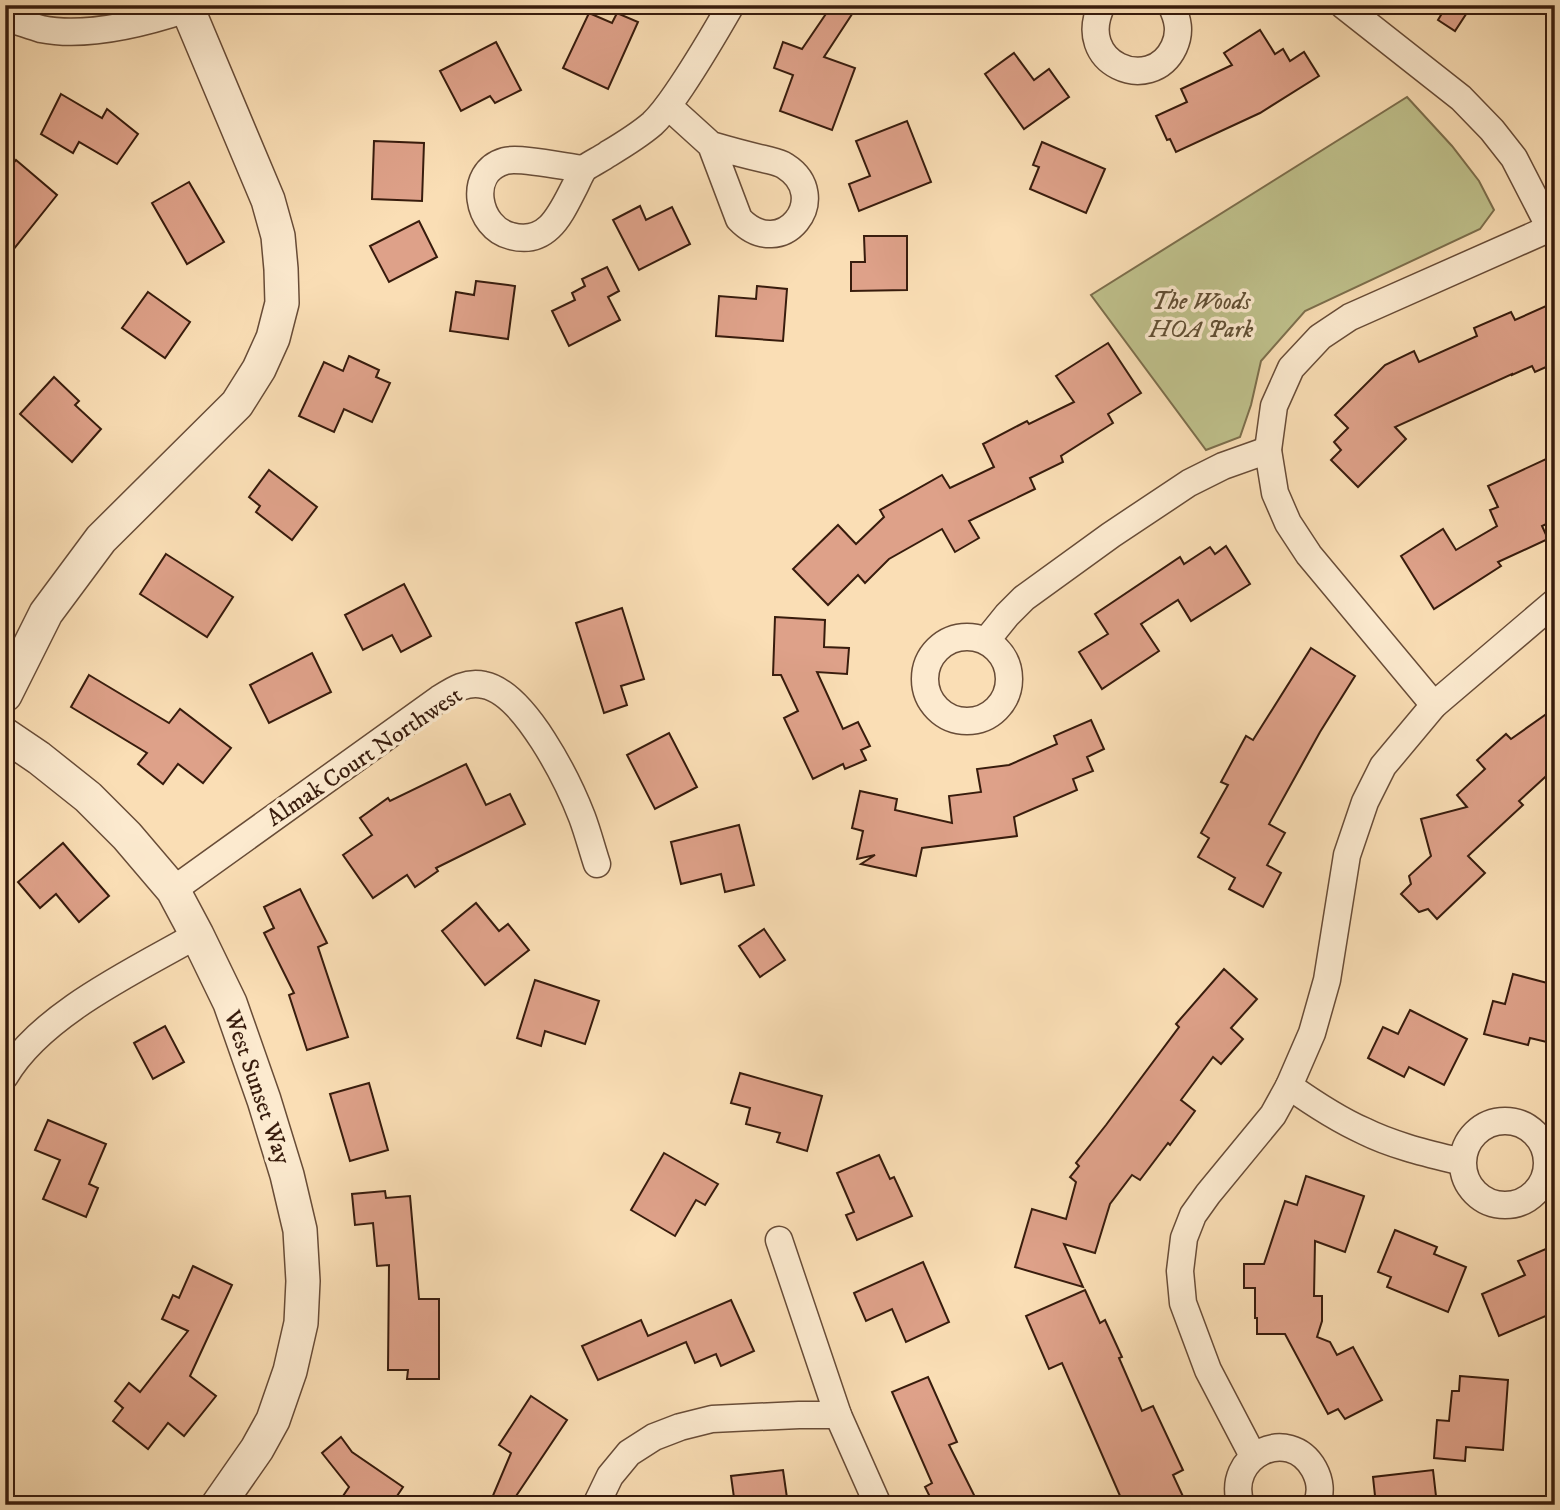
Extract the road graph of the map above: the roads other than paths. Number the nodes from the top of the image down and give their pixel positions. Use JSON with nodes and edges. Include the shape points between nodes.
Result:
{"nodes":[{"id":1,"x":731,"y":5,"type":"edge"},
{"id":2,"x":1102,"y":5,"type":"edge"},
{"id":3,"x":1171,"y":5,"type":"edge"},
{"id":4,"x":1343,"y":5,"type":"edge"},
{"id":5,"x":186,"y":7,"type":"edge"},
{"id":6,"x":7,"y":23,"type":"edge"},
{"id":7,"x":668,"y":106,"type":"junction"},
{"id":8,"x":711,"y":145,"type":"dead end"},
{"id":9,"x":584,"y":169,"type":"dead end"},
{"id":10,"x":1552,"y":228,"type":"edge"},
{"id":11,"x":1268,"y":450,"type":"junction"},
{"id":12,"x":1555,"y":602,"type":"edge"},
{"id":13,"x":986,"y":641,"type":"dead end"},
{"id":14,"x":5,"y":695,"type":"edge"},
{"id":15,"x":1434,"y":705,"type":"junction"},
{"id":16,"x":5,"y":735,"type":"edge"},
{"id":17,"x":597,"y":864,"type":"dead end"},
{"id":18,"x":173,"y":890,"type":"junction"},
{"id":19,"x":197,"y":935,"type":"junction"},
{"id":20,"x":5,"y":1076,"type":"edge"},
{"id":21,"x":1289,"y":1086,"type":"junction"},
{"id":22,"x":1462,"y":1162,"type":"dead end"},
{"id":23,"x":779,"y":1240,"type":"dead end"},
{"id":24,"x":838,"y":1415,"type":"junction"},
{"id":25,"x":1253,"y":1456,"type":"junction"},
{"id":26,"x":218,"y":1505,"type":"edge"},
{"id":27,"x":596,"y":1505,"type":"edge"},
{"id":28,"x":878,"y":1505,"type":"edge"},
{"id":29,"x":1241,"y":1505,"type":"edge"},
{"id":30,"x":1316,"y":1505,"type":"edge"}],
"edges":[{"from":1,"to":7,"type":"street"},
{"from":2,"to":3,"type":"street","via":[[1096,17],[1097,43],[1113,64],[1138,71],[1162,62],[1171,52],[1178,27]]},
{"from":4,"to":10,"type":"street","via":[[1461,98],[1492,130],[1514,158]]},
{"from":5,"to":6,"type":"street","via":[[159,18],[104,29],[68,31]]},
{"from":5,"to":14,"type":"street","via":[[268,200],[278,236],[282,303],[273,338],[237,404],[101,539],[46,613]]},
{"from":7,"to":8,"type":"street"},
{"from":7,"to":9,"type":"street","via":[[636,138]]},
{"from":10,"to":11,"type":"street","via":[[1350,317],[1320,337],[1287,377],[1274,406]]},
{"from":11,"to":13,"type":"street","via":[[1189,482],[1024,598]]},
{"from":11,"to":15,"type":"street","via":[[1275,493],[1288,523],[1309,555]]},
{"from":12,"to":15,"type":"street"},
{"from":15,"to":21,"type":"street","via":[[1383,766],[1365,802],[1347,855],[1327,980],[1312,1033]]},
{"from":16,"to":18,"type":"street","name":"West Sunset Way","via":[[88,797]]},
{"from":17,"to":18,"type":"street","name":"Almak Court Northwest","via":[[570,790],[524,714],[496,690],[470,684],[439,699]]},
{"from":18,"to":19,"type":"street","name":"West Sunset Way"},
{"from":19,"to":20,"type":"street","via":[[57,1020]]},
{"from":19,"to":26,"type":"street","name":"West Sunset Way","via":[[230,1003],[287,1175],[300,1230],[303,1281],[301,1323],[273,1420]]},
{"from":21,"to":22,"type":"street","via":[[1366,1133]]},
{"from":21,"to":25,"type":"street","via":[[1273,1115],[1194,1215],[1184,1238],[1180,1271],[1183,1303],[1208,1370]]},
{"from":23,"to":24,"type":"street"},
{"from":24,"to":27,"type":"street","via":[[712,1419],[680,1427],[629,1453],[610,1476]]},
{"from":24,"to":28,"type":"street"},
{"from":25,"to":29,"type":"street","via":[[1239,1477]]},
{"from":25,"to":30,"type":"street","via":[[1278,1447],[1302,1454],[1317,1474]]}]}
